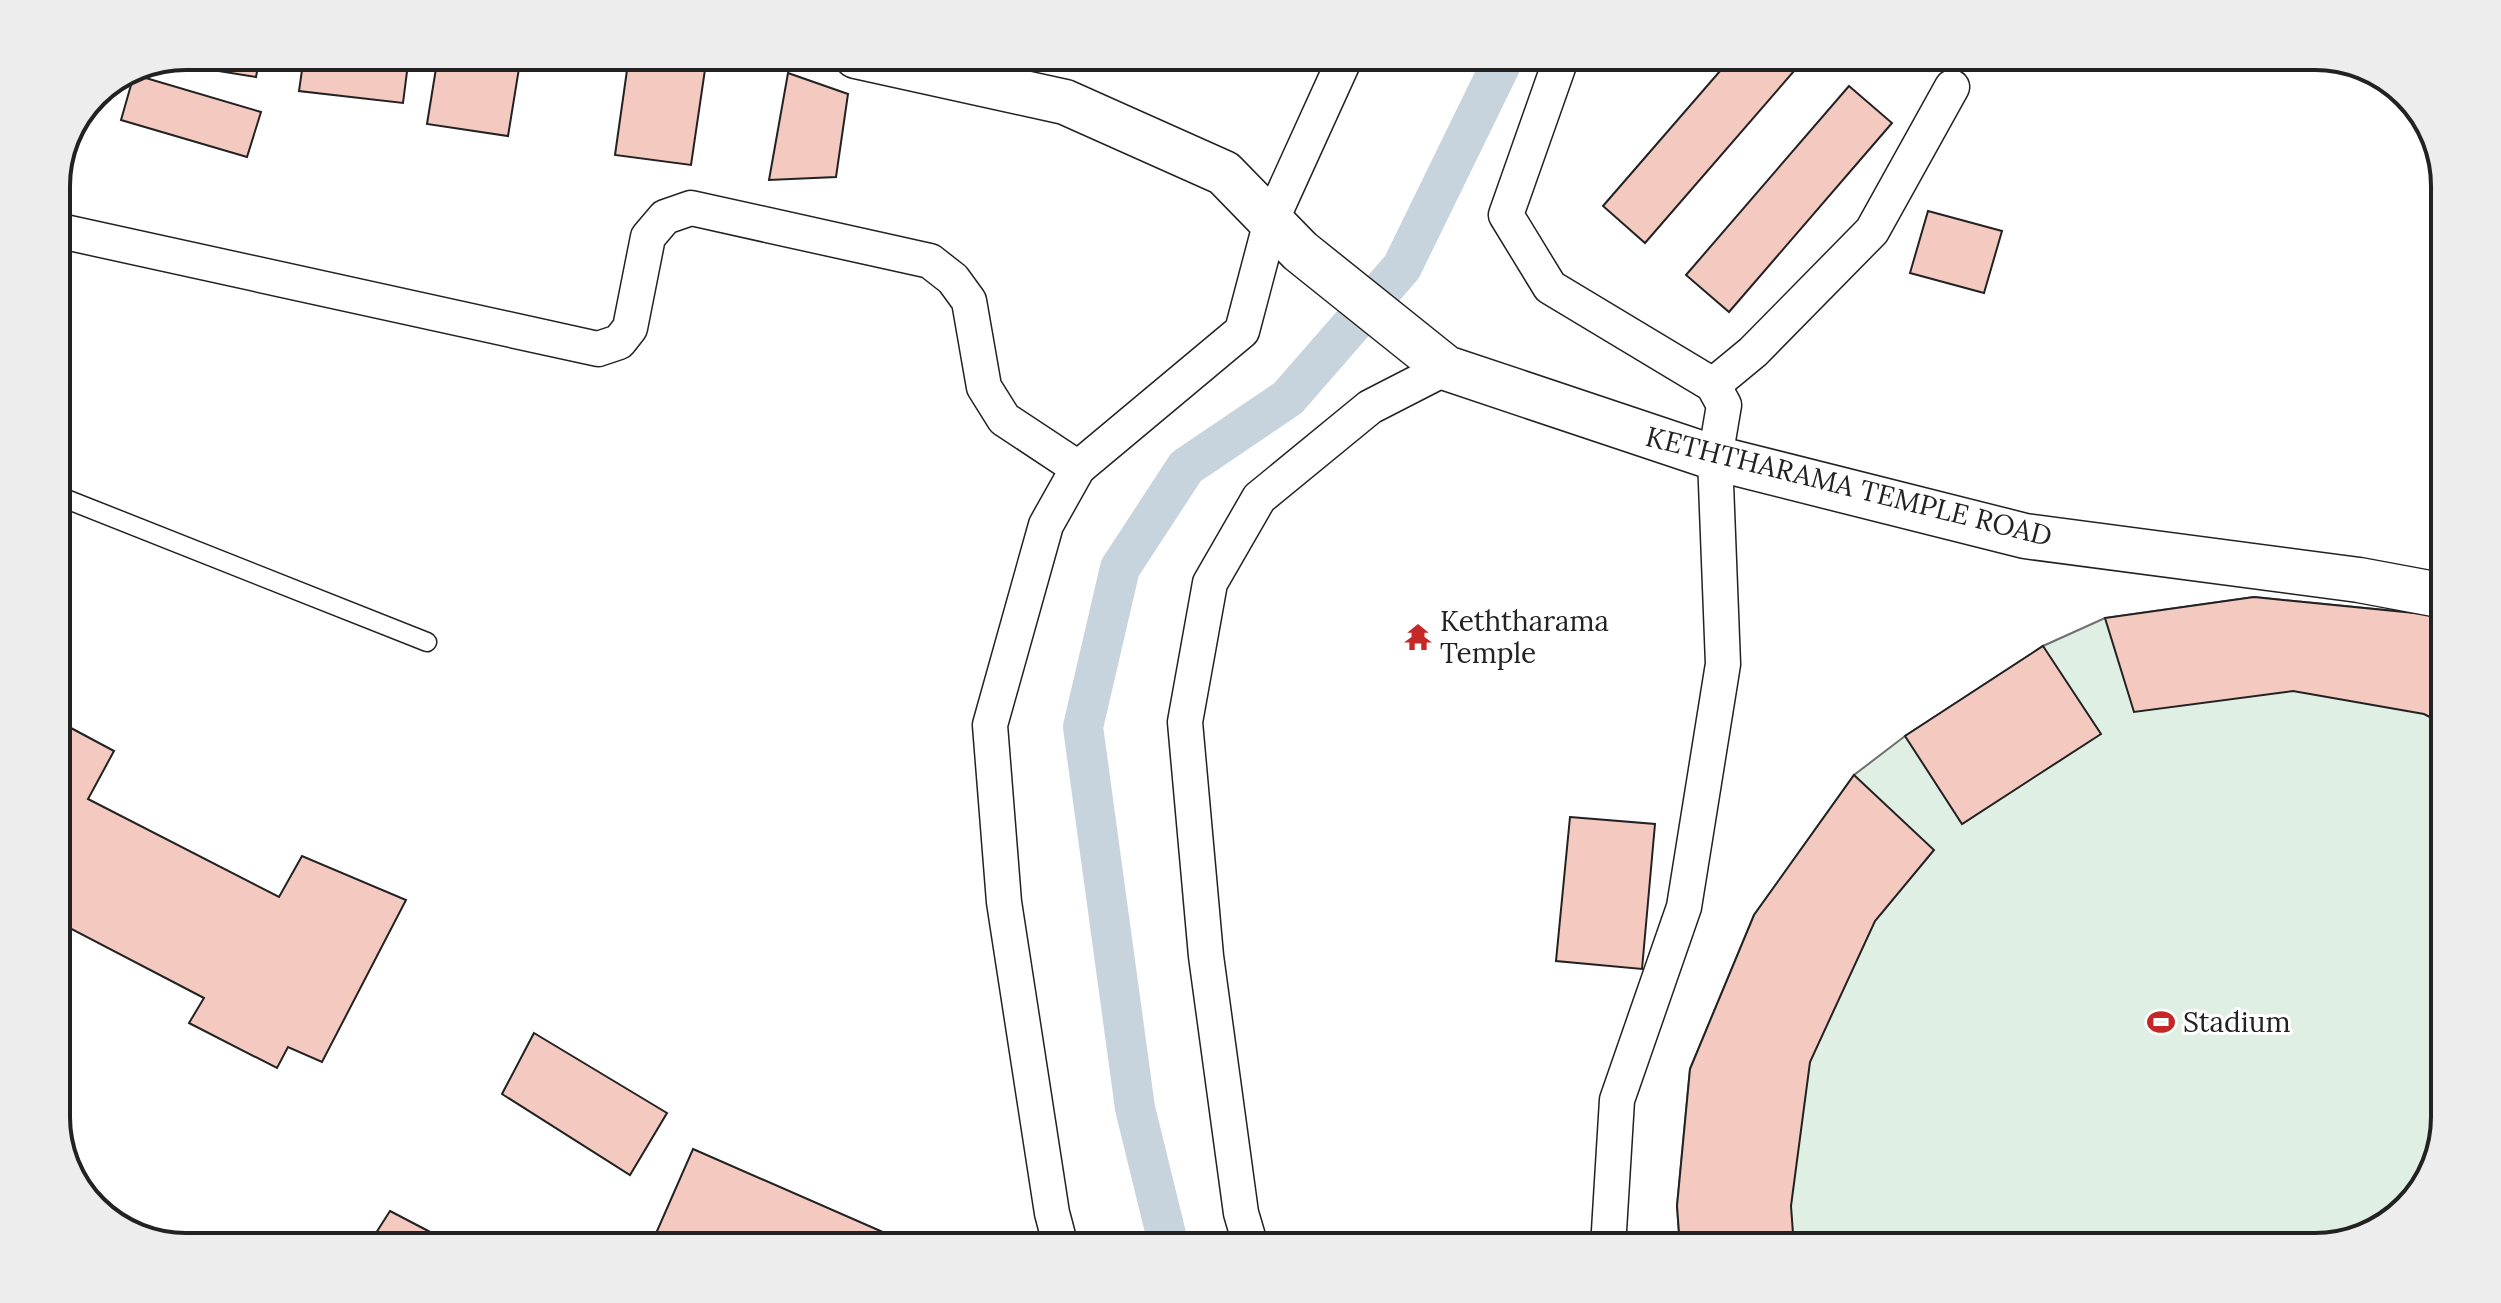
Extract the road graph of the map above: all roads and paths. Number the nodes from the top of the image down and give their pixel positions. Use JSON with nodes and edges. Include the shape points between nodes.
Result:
{"nodes":[{"id":1,"x":920,"y":70,"type":"edge"},
{"id":2,"x":1341,"y":70,"type":"edge"},
{"id":3,"x":1557,"y":70,"type":"edge"},
{"id":4,"x":1952,"y":87,"type":"dead end"},
{"id":5,"x":70,"y":233,"type":"edge"},
{"id":6,"x":1286,"y":236,"type":"junction"},
{"id":7,"x":1446,"y":368,"type":"junction"},
{"id":8,"x":1713,"y":385,"type":"junction"},
{"id":9,"x":1715,"y":458,"type":"junction"},
{"id":10,"x":1078,"y":468,"type":"junction"},
{"id":11,"x":70,"y":501,"type":"edge"},
{"id":12,"x":2431,"y":593,"type":"edge"},
{"id":13,"x":427,"y":642,"type":"dead end"},
{"id":14,"x":1057,"y":1233,"type":"edge"},
{"id":15,"x":1247,"y":1233,"type":"edge"},
{"id":16,"x":1609,"y":1233,"type":"edge"}],
"edges":[{"from":1,"to":6,"type":"street","name":"KETHTHARAMA TEMPLE ROAD","via":[[1065,102],[1224,173]]},
{"from":2,"to":6,"type":"street"},
{"from":3,"to":8,"type":"street","via":[[1506,215],[1550,287]]},
{"from":4,"to":8,"type":"street","via":[[1872,231],[1753,352]]},
{"from":5,"to":10,"type":"street","via":[[598,349],[619,342],[630,328],[648,237],[665,217],[691,208],[930,261],[969,301],[984,387],[1004,419]]},
{"from":6,"to":7,"type":"street","name":"KETHTHARAMA TEMPLE ROAD"},
{"from":6,"to":10,"type":"street","via":[[1242,331]]},
{"from":7,"to":9,"type":"street","name":"KETHTHARAMA TEMPLE ROAD"},
{"from":7,"to":15,"type":"street","via":[[1370,407],[1259,498],[1210,583],[1185,722],[1206,956]]},
{"from":8,"to":9,"type":"street","via":[[1724,405]]},
{"from":9,"to":12,"type":"street","name":"KETHTHARAMA TEMPLE ROAD","via":[[2025,536]]},
{"from":9,"to":16,"type":"street","via":[[1723,664],[1684,907],[1617,1100]]},
{"from":10,"to":14,"type":"street","via":[[1046,525],[990,725],[1004,902]]},
{"from":11,"to":13,"type":"lane"}]}
